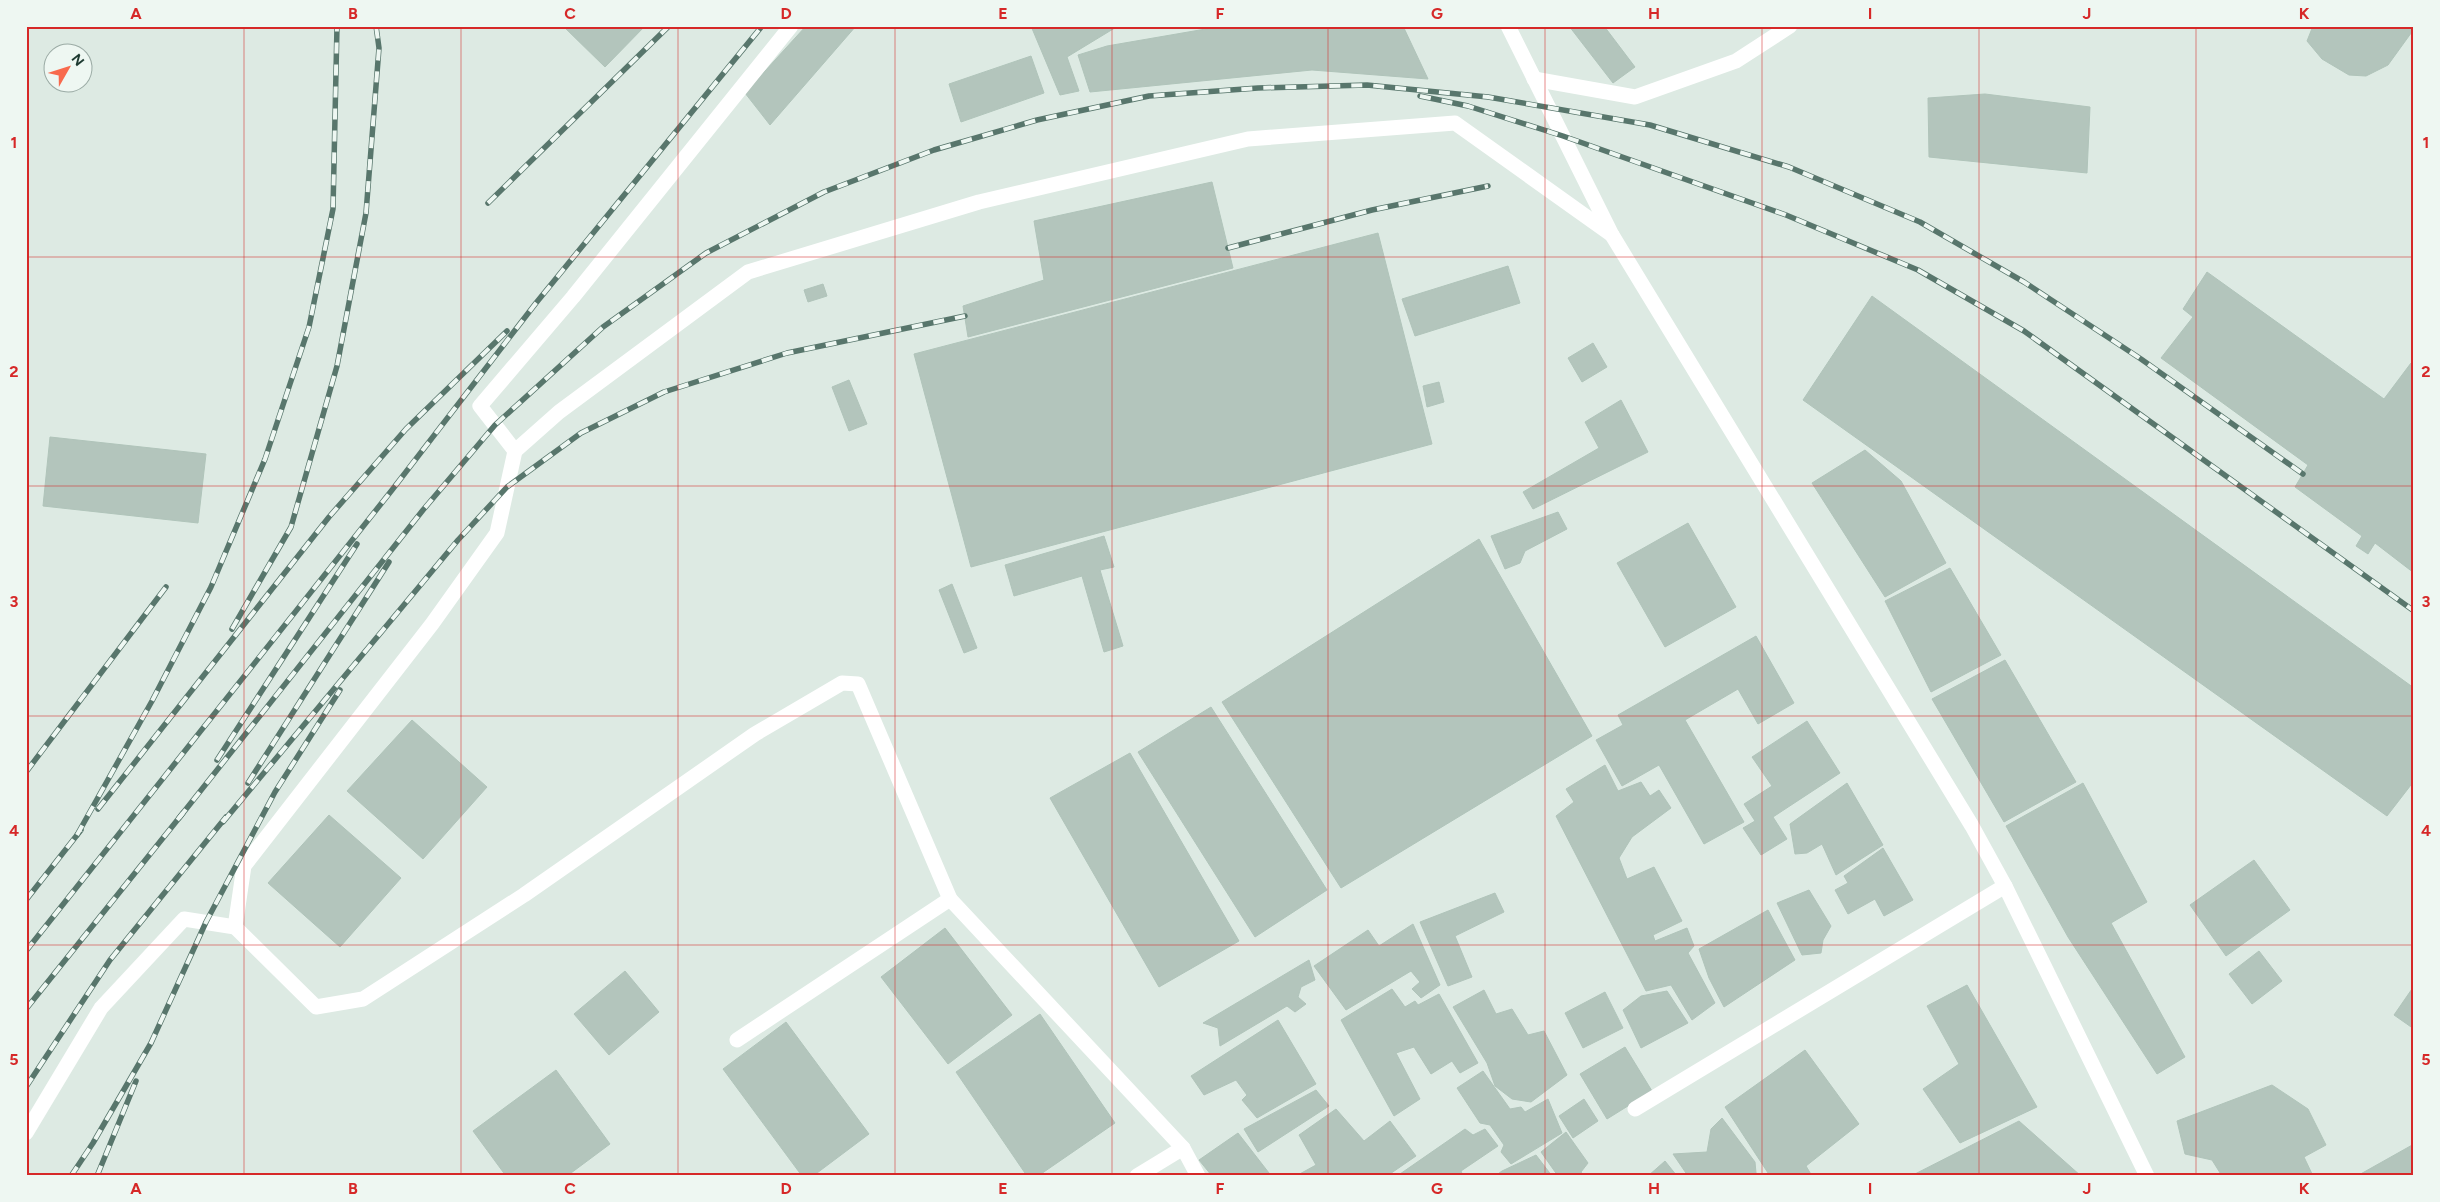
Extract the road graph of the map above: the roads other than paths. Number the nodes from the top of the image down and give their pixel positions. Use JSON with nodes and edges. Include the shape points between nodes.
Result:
{"nodes":[{"id":1,"x":791,"y":26,"type":"edge"},
{"id":2,"x":1508,"y":26,"type":"edge"},
{"id":3,"x":1790,"y":26,"type":"edge"},
{"id":4,"x":1534,"y":78,"type":"junction"},
{"id":5,"x":1612,"y":235,"type":"junction"},
{"id":6,"x":515,"y":451,"type":"junction"},
{"id":7,"x":2005,"y":886,"type":"junction"},
{"id":8,"x":950,"y":899,"type":"junction"},
{"id":9,"x":235,"y":928,"type":"junction"},
{"id":10,"x":737,"y":1040,"type":"dead end"},
{"id":11,"x":1635,"y":1109,"type":"dead end"},
{"id":12,"x":26,"y":1133,"type":"edge"},
{"id":13,"x":1183,"y":1148,"type":"junction"},
{"id":14,"x":1137,"y":1176,"type":"edge"},
{"id":15,"x":1198,"y":1176,"type":"edge"},
{"id":16,"x":2147,"y":1176,"type":"edge"}],
"edges":[{"from":1,"to":6,"type":"street","via":[[573,297],[480,406]]},
{"from":2,"to":4,"type":"street"},
{"from":3,"to":4,"type":"street","via":[[1736,61],[1635,97]]},
{"from":4,"to":5,"type":"street"},
{"from":5,"to":6,"type":"street","via":[[1455,123],[1248,139],[979,202],[748,272],[559,412]]},
{"from":5,"to":7,"type":"street","via":[[1972,826]]},
{"from":6,"to":9,"type":"street","via":[[496,532],[432,624],[244,866]]},
{"from":7,"to":11,"type":"street"},
{"from":7,"to":16,"type":"street"},
{"from":8,"to":9,"type":"street","via":[[858,684],[842,683],[755,734],[524,895],[363,998],[316,1007]]},
{"from":8,"to":10,"type":"street"},
{"from":8,"to":13,"type":"street"},
{"from":9,"to":12,"type":"street","via":[[184,919],[101,1008]]},
{"from":13,"to":14,"type":"street"},
{"from":13,"to":15,"type":"street"}]}
